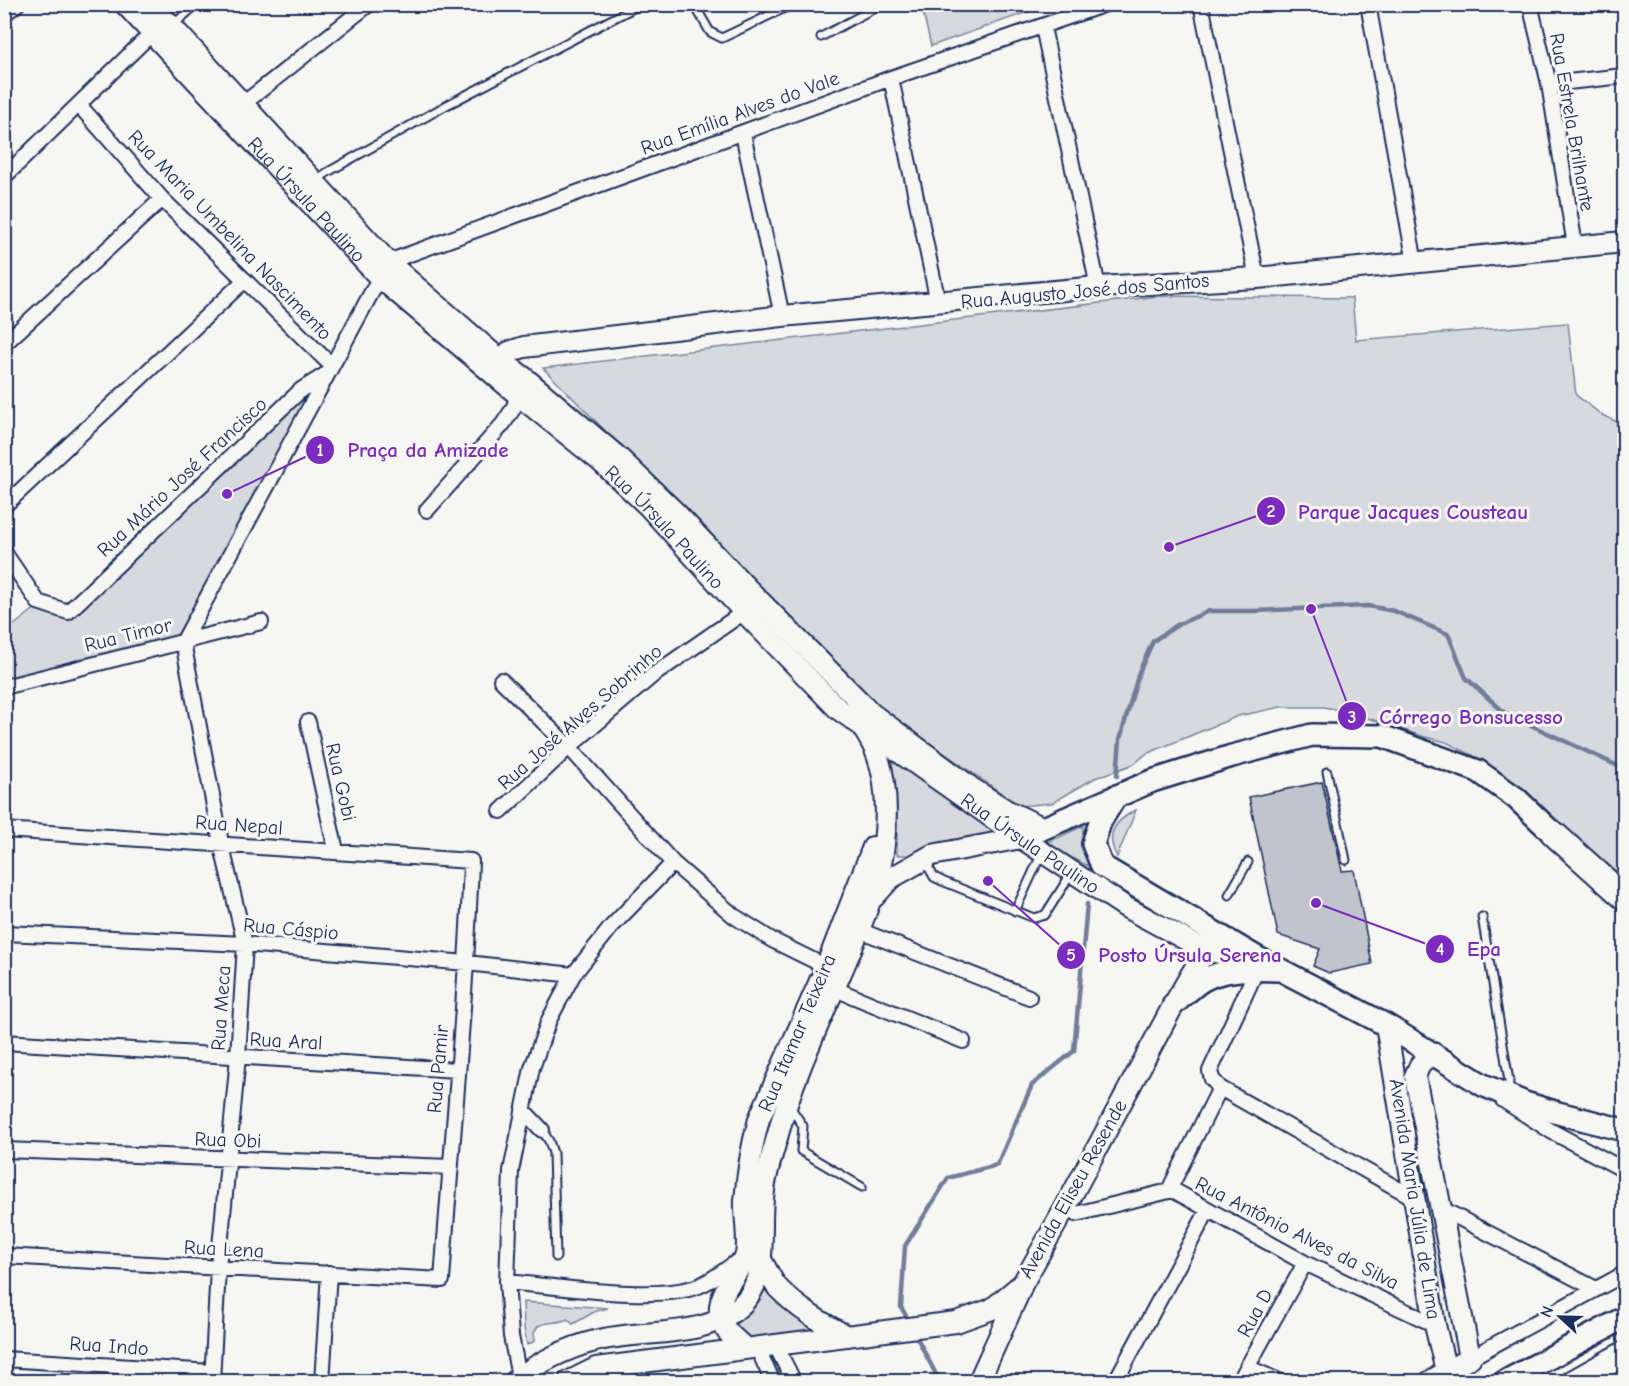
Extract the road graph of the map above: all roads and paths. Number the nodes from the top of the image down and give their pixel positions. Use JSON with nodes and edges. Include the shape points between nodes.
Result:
{"nodes":[{"id":1,"x":16,"y":4,"type":"edge"},
{"id":2,"x":125,"y":4,"type":"edge"},
{"id":3,"x":151,"y":4,"type":"edge"},
{"id":4,"x":196,"y":4,"type":"edge"},
{"id":5,"x":369,"y":4,"type":"edge"},
{"id":6,"x":641,"y":4,"type":"edge"},
{"id":7,"x":694,"y":4,"type":"edge"},
{"id":8,"x":793,"y":4,"type":"edge"},
{"id":9,"x":882,"y":4,"type":"edge"},
{"id":10,"x":1106,"y":4,"type":"edge"},
{"id":11,"x":1201,"y":4,"type":"edge"},
{"id":12,"x":1368,"y":4,"type":"edge"},
{"id":13,"x":1530,"y":4,"type":"edge"},
{"id":14,"x":4,"y":14,"type":"edge"},
{"id":15,"x":162,"y":26,"type":"junction"},
{"id":16,"x":1042,"y":27,"type":"junction"},
{"id":17,"x":821,"y":37,"type":"dead end"},
{"id":18,"x":1624,"y":76,"type":"edge"},
{"id":19,"x":891,"y":78,"type":"junction"},
{"id":20,"x":1548,"y":84,"type":"junction"},
{"id":21,"x":243,"y":104,"type":"junction"},
{"id":22,"x":79,"y":105,"type":"junction"},
{"id":23,"x":743,"y":134,"type":"junction"},
{"id":24,"x":4,"y":177,"type":"edge"},
{"id":25,"x":314,"y":182,"type":"junction"},
{"id":26,"x":162,"y":199,"type":"junction"},
{"id":27,"x":1624,"y":242,"type":"edge"},
{"id":28,"x":1575,"y":246,"type":"junction"},
{"id":29,"x":1415,"y":263,"type":"junction"},
{"id":30,"x":384,"y":270,"type":"junction"},
{"id":31,"x":1257,"y":278,"type":"junction"},
{"id":32,"x":244,"y":280,"type":"junction"},
{"id":33,"x":1098,"y":287,"type":"junction"},
{"id":34,"x":938,"y":302,"type":"junction"},
{"id":35,"x":782,"y":316,"type":"junction"},
{"id":36,"x":474,"y":338,"type":"junction"},
{"id":37,"x":4,"y":344,"type":"edge"},
{"id":38,"x":546,"y":344,"type":"junction"},
{"id":39,"x":519,"y":349,"type":"junction"},
{"id":40,"x":494,"y":365,"type":"junction"},
{"id":41,"x":328,"y":370,"type":"junction"},
{"id":42,"x":521,"y":387,"type":"junction"},
{"id":43,"x":4,"y":506,"type":"edge"},
{"id":44,"x":427,"y":510,"type":"dead end"},
{"id":45,"x":5,"y":555,"type":"edge"},
{"id":46,"x":744,"y":612,"type":"junction"},
{"id":47,"x":261,"y":622,"type":"dead end"},
{"id":48,"x":183,"y":642,"type":"junction"},
{"id":49,"x":501,"y":680,"type":"dead end"},
{"id":50,"x":4,"y":687,"type":"edge"},
{"id":51,"x":308,"y":722,"type":"dead end"},
{"id":52,"x":863,"y":728,"type":"junction"},
{"id":53,"x":569,"y":747,"type":"junction"},
{"id":54,"x":1327,"y":772,"type":"dead end"},
{"id":55,"x":1116,"y":796,"type":"junction"},
{"id":56,"x":501,"y":811,"type":"dead end"},
{"id":57,"x":885,"y":819,"type":"junction"},
{"id":58,"x":1044,"y":828,"type":"junction"},
{"id":59,"x":4,"y":830,"type":"edge"},
{"id":60,"x":1553,"y":833,"type":"junction"},
{"id":61,"x":1020,"y":838,"type":"junction"},
{"id":62,"x":221,"y":843,"type":"junction"},
{"id":63,"x":336,"y":851,"type":"junction"},
{"id":64,"x":1042,"y":853,"type":"junction"},
{"id":65,"x":923,"y":859,"type":"junction"},
{"id":66,"x":1346,"y":860,"type":"dead end"},
{"id":67,"x":471,"y":861,"type":"joint"},
{"id":68,"x":1248,"y":861,"type":"dead end"},
{"id":69,"x":673,"y":863,"type":"junction"},
{"id":70,"x":1072,"y":872,"type":"junction"},
{"id":71,"x":1229,"y":895,"type":"dead end"},
{"id":72,"x":1624,"y":897,"type":"edge"},
{"id":73,"x":872,"y":899,"type":"junction"},
{"id":74,"x":1015,"y":910,"type":"junction"},
{"id":75,"x":1624,"y":912,"type":"edge"},
{"id":76,"x":1482,"y":916,"type":"dead end"},
{"id":77,"x":859,"y":930,"type":"junction"},
{"id":78,"x":4,"y":933,"type":"edge"},
{"id":79,"x":1210,"y":941,"type":"junction"},
{"id":80,"x":245,"y":945,"type":"junction"},
{"id":81,"x":467,"y":963,"type":"junction"},
{"id":82,"x":1266,"y":967,"type":"junction"},
{"id":83,"x":573,"y":975,"type":"junction"},
{"id":84,"x":834,"y":977,"type":"junction"},
{"id":85,"x":1029,"y":997,"type":"dead end"},
{"id":86,"x":1174,"y":1004,"type":"junction"},
{"id":87,"x":1386,"y":1025,"type":"junction"},
{"id":88,"x":963,"y":1041,"type":"dead end"},
{"id":89,"x":4,"y":1042,"type":"edge"},
{"id":90,"x":1433,"y":1053,"type":"junction"},
{"id":91,"x":238,"y":1058,"type":"junction"},
{"id":92,"x":457,"y":1070,"type":"junction"},
{"id":93,"x":1483,"y":1085,"type":"junction"},
{"id":94,"x":1220,"y":1088,"type":"junction"},
{"id":95,"x":1508,"y":1096,"type":"junction"},
{"id":96,"x":788,"y":1103,"type":"junction"},
{"id":97,"x":523,"y":1110,"type":"junction"},
{"id":98,"x":1624,"y":1114,"type":"edge"},
{"id":99,"x":1555,"y":1122,"type":"junction"},
{"id":100,"x":1602,"y":1124,"type":"junction"},
{"id":101,"x":542,"y":1130,"type":"joint"},
{"id":102,"x":1624,"y":1130,"type":"edge"},
{"id":103,"x":4,"y":1150,"type":"edge"},
{"id":104,"x":229,"y":1160,"type":"junction"},
{"id":105,"x":450,"y":1167,"type":"junction"},
{"id":106,"x":1624,"y":1170,"type":"edge"},
{"id":107,"x":862,"y":1187,"type":"dead end"},
{"id":108,"x":1173,"y":1190,"type":"junction"},
{"id":109,"x":1414,"y":1198,"type":"junction"},
{"id":110,"x":1065,"y":1208,"type":"junction"},
{"id":111,"x":1442,"y":1209,"type":"junction"},
{"id":112,"x":1208,"y":1210,"type":"junction"},
{"id":113,"x":756,"y":1254,"type":"junction"},
{"id":114,"x":4,"y":1256,"type":"edge"},
{"id":115,"x":556,"y":1257,"type":"dead end"},
{"id":116,"x":1305,"y":1263,"type":"junction"},
{"id":117,"x":218,"y":1268,"type":"junction"},
{"id":118,"x":329,"y":1274,"type":"junction"},
{"id":119,"x":1624,"y":1274,"type":"edge"},
{"id":120,"x":442,"y":1280,"type":"joint"},
{"id":121,"x":507,"y":1282,"type":"junction"},
{"id":122,"x":1023,"y":1283,"type":"junction"},
{"id":123,"x":1596,"y":1289,"type":"junction"},
{"id":124,"x":1624,"y":1318,"type":"edge"},
{"id":125,"x":720,"y":1319,"type":"junction"},
{"id":126,"x":1436,"y":1325,"type":"junction"},
{"id":127,"x":847,"y":1336,"type":"junction"},
{"id":128,"x":759,"y":1347,"type":"junction"},
{"id":129,"x":1624,"y":1354,"type":"edge"},
{"id":130,"x":1470,"y":1358,"type":"junction"},
{"id":131,"x":4,"y":1359,"type":"edge"},
{"id":132,"x":1247,"y":1367,"type":"junction"},
{"id":133,"x":1446,"y":1371,"type":"junction"},
{"id":134,"x":212,"y":1377,"type":"edge"},
{"id":135,"x":517,"y":1379,"type":"edge"},
{"id":136,"x":322,"y":1382,"type":"edge"},
{"id":137,"x":568,"y":1382,"type":"edge"},
{"id":138,"x":773,"y":1382,"type":"edge"},
{"id":139,"x":794,"y":1382,"type":"edge"},
{"id":140,"x":982,"y":1382,"type":"edge"},
{"id":141,"x":1115,"y":1382,"type":"edge"},
{"id":142,"x":1239,"y":1382,"type":"edge"},
{"id":143,"x":1281,"y":1382,"type":"edge"},
{"id":144,"x":1429,"y":1382,"type":"edge"},
{"id":145,"x":1504,"y":1382,"type":"edge"},
{"id":146,"x":1574,"y":1382,"type":"edge"}],
"edges":[{"from":1,"to":14,"type":"street"},
{"from":2,"to":15,"type":"main road","name":"Rua Úrsula Paulino"},
{"from":3,"to":15,"type":"main road","name":"Rua Úrsula Paulino"},
{"from":4,"to":15,"type":"lane"},
{"from":5,"to":21,"type":"street"},
{"from":6,"to":25,"type":"lane","via":[[445,106]]},
{"from":7,"to":8,"type":"lane","via":[[710,32],[722,38]]},
{"from":9,"to":17,"type":"lane"},
{"from":10,"to":16,"type":"street","name":"Rua Emília Alves do Vale"},
{"from":11,"to":31,"type":"street"},
{"from":12,"to":29,"type":"street"},
{"from":13,"to":20,"type":"street","name":"Rua Estrela Brilhante"},
{"from":15,"to":21,"type":"main road","name":"Rua Úrsula Paulino"},
{"from":15,"to":22,"type":"street"},
{"from":15,"to":30,"type":"main road","name":"Rua Úrsula Paulino"},
{"from":16,"to":19,"type":"street","name":"Rua Emília Alves do Vale"},
{"from":16,"to":33,"type":"street"},
{"from":18,"to":20,"type":"street"},
{"from":19,"to":23,"type":"street","name":"Rua Emília Alves do Vale"},
{"from":19,"to":34,"type":"street"},
{"from":20,"to":28,"type":"street","name":"Rua Estrela Brilhante"},
{"from":21,"to":25,"type":"main road","name":"Rua Úrsula Paulino"},
{"from":22,"to":24,"type":"street"},
{"from":22,"to":26,"type":"street","name":"Rua Maria Umbelina Nascimento"},
{"from":23,"to":30,"type":"street","name":"Rua Emília Alves do Vale"},
{"from":23,"to":35,"type":"street"},
{"from":25,"to":30,"type":"main road","name":"Rua Úrsula Paulino"},
{"from":26,"to":32,"type":"street","name":"Rua Maria Umbelina Nascimento"},
{"from":26,"to":37,"type":"street"},
{"from":27,"to":28,"type":"main road","name":"Rua Augusto José dos Santos"},
{"from":28,"to":29,"type":"main road","name":"Rua Augusto José dos Santos"},
{"from":29,"to":31,"type":"main road","name":"Rua Augusto José dos Santos"},
{"from":30,"to":36,"type":"main road","name":"Rua Úrsula Paulino"},
{"from":30,"to":40,"type":"main road","name":"Rua Úrsula Paulino"},
{"from":30,"to":41,"type":"street"},
{"from":31,"to":33,"type":"main road","name":"Rua Augusto José dos Santos"},
{"from":32,"to":41,"type":"street","name":"Rua Maria Umbelina Nascimento"},
{"from":32,"to":43,"type":"street"},
{"from":33,"to":34,"type":"main road","name":"Rua Augusto José dos Santos"},
{"from":34,"to":35,"type":"main road","name":"Rua Augusto José dos Santos"},
{"from":35,"to":38,"type":"main road","name":"Rua Augusto José dos Santos"},
{"from":36,"to":39,"type":"main road"},
{"from":36,"to":40,"type":"main road","name":"Rua Úrsula Paulino"},
{"from":38,"to":39,"type":"main road","name":"Rua Augusto José dos Santos"},
{"from":38,"to":42,"type":"main road"},
{"from":39,"to":40,"type":"main road","name":"Rua Augusto José dos Santos"},
{"from":40,"to":42,"type":"main road","name":"Rua Úrsula Paulino"},
{"from":41,"to":45,"type":"street","name":"Rua Mário José Francisco","via":[[302,390],[68,612],[38,602]]},
{"from":41,"to":48,"type":"street"},
{"from":42,"to":44,"type":"street","via":[[503,424]]},
{"from":42,"to":46,"type":"main road","name":"Rua Úrsula Paulino","via":[[648,506]]},
{"from":42,"to":58,"type":"main road","name":"Rua Úrsula Paulino","via":[[618,457],[871,713],[973,789]]},
{"from":46,"to":52,"type":"main road","name":"Rua Úrsula Paulino","via":[[838,709]]},
{"from":46,"to":53,"type":"street","name":"Rua José Alves Sobrinho","via":[[652,676]]},
{"from":47,"to":48,"type":"street","name":"Rua Timor"},
{"from":48,"to":50,"type":"street","name":"Rua Timor"},
{"from":48,"to":62,"type":"street","name":"Rua Meca"},
{"from":49,"to":53,"type":"street"},
{"from":51,"to":63,"type":"street","name":"Rua Gobi"},
{"from":52,"to":57,"type":"main road","name":"Rua Itamar Teixeira","via":[[877,754],[884,782]]},
{"from":52,"to":61,"type":"main road","name":"Rua Úrsula Paulino"},
{"from":53,"to":56,"type":"street","name":"Rua José Alves Sobrinho"},
{"from":53,"to":69,"type":"street"},
{"from":54,"to":66,"type":"lane"},
{"from":55,"to":58,"type":"main road"},
{"from":55,"to":60,"type":"main road","via":[[1232,756],[1312,735],[1382,736],[1478,771]]},
{"from":55,"to":79,"type":"main road","name":"Rua Úrsula Paulino","via":[[1093,843],[1102,866]]},
{"from":57,"to":73,"type":"main road","name":"Rua Itamar Teixeira","via":[[884,845]]},
{"from":57,"to":84,"type":"main road","name":"Rua Itamar Teixeira"},
{"from":58,"to":61,"type":"main road"},
{"from":59,"to":62,"type":"street","name":"Rua Nepal"},
{"from":60,"to":72,"type":"highway"},
{"from":60,"to":75,"type":"main road"},
{"from":61,"to":64,"type":"main road","name":"Rua Úrsula Paulino"},
{"from":61,"to":65,"type":"main road","name":"Rua Itamar Teixeira"},
{"from":62,"to":63,"type":"street","name":"Rua Nepal"},
{"from":62,"to":80,"type":"street","name":"Rua Meca"},
{"from":63,"to":67,"type":"street","name":"Rua Nepal"},
{"from":64,"to":70,"type":"main road","name":"Rua Úrsula Paulino"},
{"from":64,"to":74,"type":"lane"},
{"from":65,"to":73,"type":"main road","name":"Rua Itamar Teixeira","via":[[891,878]]},
{"from":65,"to":74,"type":"lane","via":[[942,881]]},
{"from":67,"to":81,"type":"street","name":"Rua Pamir"},
{"from":68,"to":71,"type":"lane"},
{"from":69,"to":83,"type":"street","via":[[612,926]]},
{"from":69,"to":84,"type":"street","via":[[734,916]]},
{"from":70,"to":74,"type":"lane","via":[[1045,915],[1034,918]]},
{"from":70,"to":79,"type":"main road","name":"Rua Úrsula Paulino","via":[[1127,908]]},
{"from":73,"to":77,"type":"main road","name":"Rua Itamar Teixeira"},
{"from":76,"to":95,"type":"lane","via":[[1509,1078]]},
{"from":77,"to":84,"type":"main road","name":"Rua Itamar Teixeira"},
{"from":77,"to":85,"type":"street"},
{"from":78,"to":80,"type":"street","name":"Rua Cáspio"},
{"from":79,"to":82,"type":"main road","name":"Rua Úrsula Paulino"},
{"from":79,"to":86,"type":"main road","name":"Avenida Eliseu Resende"},
{"from":80,"to":81,"type":"street","name":"Rua Cáspio"},
{"from":80,"to":91,"type":"street","name":"Rua Meca"},
{"from":81,"to":83,"type":"street","name":"Rua Cáspio"},
{"from":81,"to":92,"type":"street","name":"Rua Pamir"},
{"from":82,"to":86,"type":"main road","via":[[1218,974],[1202,981]]},
{"from":82,"to":87,"type":"main road","name":"Rua Úrsula Paulino"},
{"from":82,"to":94,"type":"street","via":[[1210,1071]]},
{"from":83,"to":97,"type":"street","via":[[549,1020],[532,1068]]},
{"from":84,"to":88,"type":"street"},
{"from":84,"to":96,"type":"main road","name":"Rua Itamar Teixeira"},
{"from":84,"to":113,"type":"main road","name":"Rua Itamar Teixeira","via":[[759,1119],[745,1203]]},
{"from":86,"to":110,"type":"main road","name":"Avenida Eliseu Resende"},
{"from":87,"to":90,"type":"main road","name":"Rua Úrsula Paulino"},
{"from":87,"to":109,"type":"main road","name":"Avenida Maria Júlia de Lima"},
{"from":89,"to":91,"type":"street","name":"Rua Aral"},
{"from":90,"to":93,"type":"main road","name":"Rua Úrsula Paulino"},
{"from":90,"to":111,"type":"main road","name":"Avenida Maria Júlia de Lima","via":[[1415,1076]]},
{"from":91,"to":92,"type":"street","name":"Rua Aral"},
{"from":91,"to":104,"type":"street","name":"Rua Meca"},
{"from":92,"to":105,"type":"street","name":"Rua Pamir"},
{"from":93,"to":95,"type":"main road","name":"Rua Úrsula Paulino"},
{"from":93,"to":99,"type":"street","name":"Rua Úrsula Paulino","via":[[1519,1112]]},
{"from":94,"to":108,"type":"street","via":[[1171,1186]]},
{"from":94,"to":109,"type":"street"},
{"from":95,"to":99,"type":"main road","name":"Rua Úrsula Paulino"},
{"from":96,"to":107,"type":"lane","via":[[803,1126],[801,1151]]},
{"from":96,"to":113,"type":"main road","name":"Rua Itamar Teixeira","via":[[764,1191]]},
{"from":97,"to":101,"type":"street"},
{"from":97,"to":121,"type":"street","via":[[510,1171]]},
{"from":98,"to":100,"type":"main road"},
{"from":99,"to":100,"type":"main road","name":"Rua Úrsula Paulino"},
{"from":99,"to":106,"type":"street","name":"Rua Úrsula Paulino"},
{"from":100,"to":102,"type":"main road","name":"Rua Úrsula Paulino"},
{"from":101,"to":115,"type":"lane","via":[[553,1153]]},
{"from":103,"to":104,"type":"street","name":"Rua Obi"},
{"from":104,"to":105,"type":"street","name":"Rua Obi"},
{"from":104,"to":117,"type":"street","name":"Rua Meca"},
{"from":105,"to":120,"type":"street","name":"Rua Pamir"},
{"from":108,"to":110,"type":"street","via":[[1076,1214]]},
{"from":108,"to":112,"type":"street","name":"Rua Antônio Alves da Silva"},
{"from":109,"to":126,"type":"main road","name":"Avenida Maria Júlia de Lima"},
{"from":110,"to":122,"type":"main road","name":"Avenida Eliseu Resende"},
{"from":111,"to":123,"type":"street"},
{"from":111,"to":130,"type":"main road","name":"Avenida Maria Júlia de Lima"},
{"from":112,"to":116,"type":"street","name":"Rua Antônio Alves da Silva"},
{"from":112,"to":141,"type":"street"},
{"from":113,"to":121,"type":"street","via":[[704,1284],[675,1292],[638,1293]]},
{"from":113,"to":125,"type":"main road","via":[[755,1281],[746,1300]]},
{"from":113,"to":127,"type":"main road","via":[[777,1287],[798,1306]]},
{"from":114,"to":117,"type":"street","name":"Rua Lena"},
{"from":116,"to":126,"type":"street","name":"Rua Antônio Alves da Silva"},
{"from":116,"to":132,"type":"street","name":"Rua D"},
{"from":117,"to":118,"type":"street","name":"Rua Lena"},
{"from":117,"to":134,"type":"street","name":"Rua Meca"},
{"from":118,"to":120,"type":"street","name":"Rua Lena"},
{"from":118,"to":136,"type":"street"},
{"from":119,"to":123,"type":"street"},
{"from":121,"to":135,"type":"street"},
{"from":122,"to":127,"type":"main road","name":"Avenida Eliseu Resende","via":[[992,1309],[956,1322]]},
{"from":122,"to":140,"type":"main road","via":[[982,1374]]},
{"from":123,"to":130,"type":"street"},
{"from":124,"to":145,"type":"main road"},
{"from":125,"to":128,"type":"main road","via":[[728,1332]]},
{"from":125,"to":135,"type":"main road","via":[[701,1326],[595,1341],[551,1358]]},
{"from":126,"to":133,"type":"main road","name":"Avenida Maria Júlia de Lima"},
{"from":127,"to":128,"type":"main road","name":"Avenida Eliseu Resende"},
{"from":128,"to":137,"type":"main road","name":"Avenida Eliseu Resende","via":[[596,1368]]},
{"from":128,"to":138,"type":"street"},
{"from":128,"to":139,"type":"street"},
{"from":129,"to":146,"type":"highway"},
{"from":130,"to":133,"type":"main road"},
{"from":131,"to":134,"type":"street","name":"Rua Indo"},
{"from":132,"to":142,"type":"street","name":"Rua D"},
{"from":132,"to":143,"type":"street"},
{"from":133,"to":144,"type":"main road"}]}
